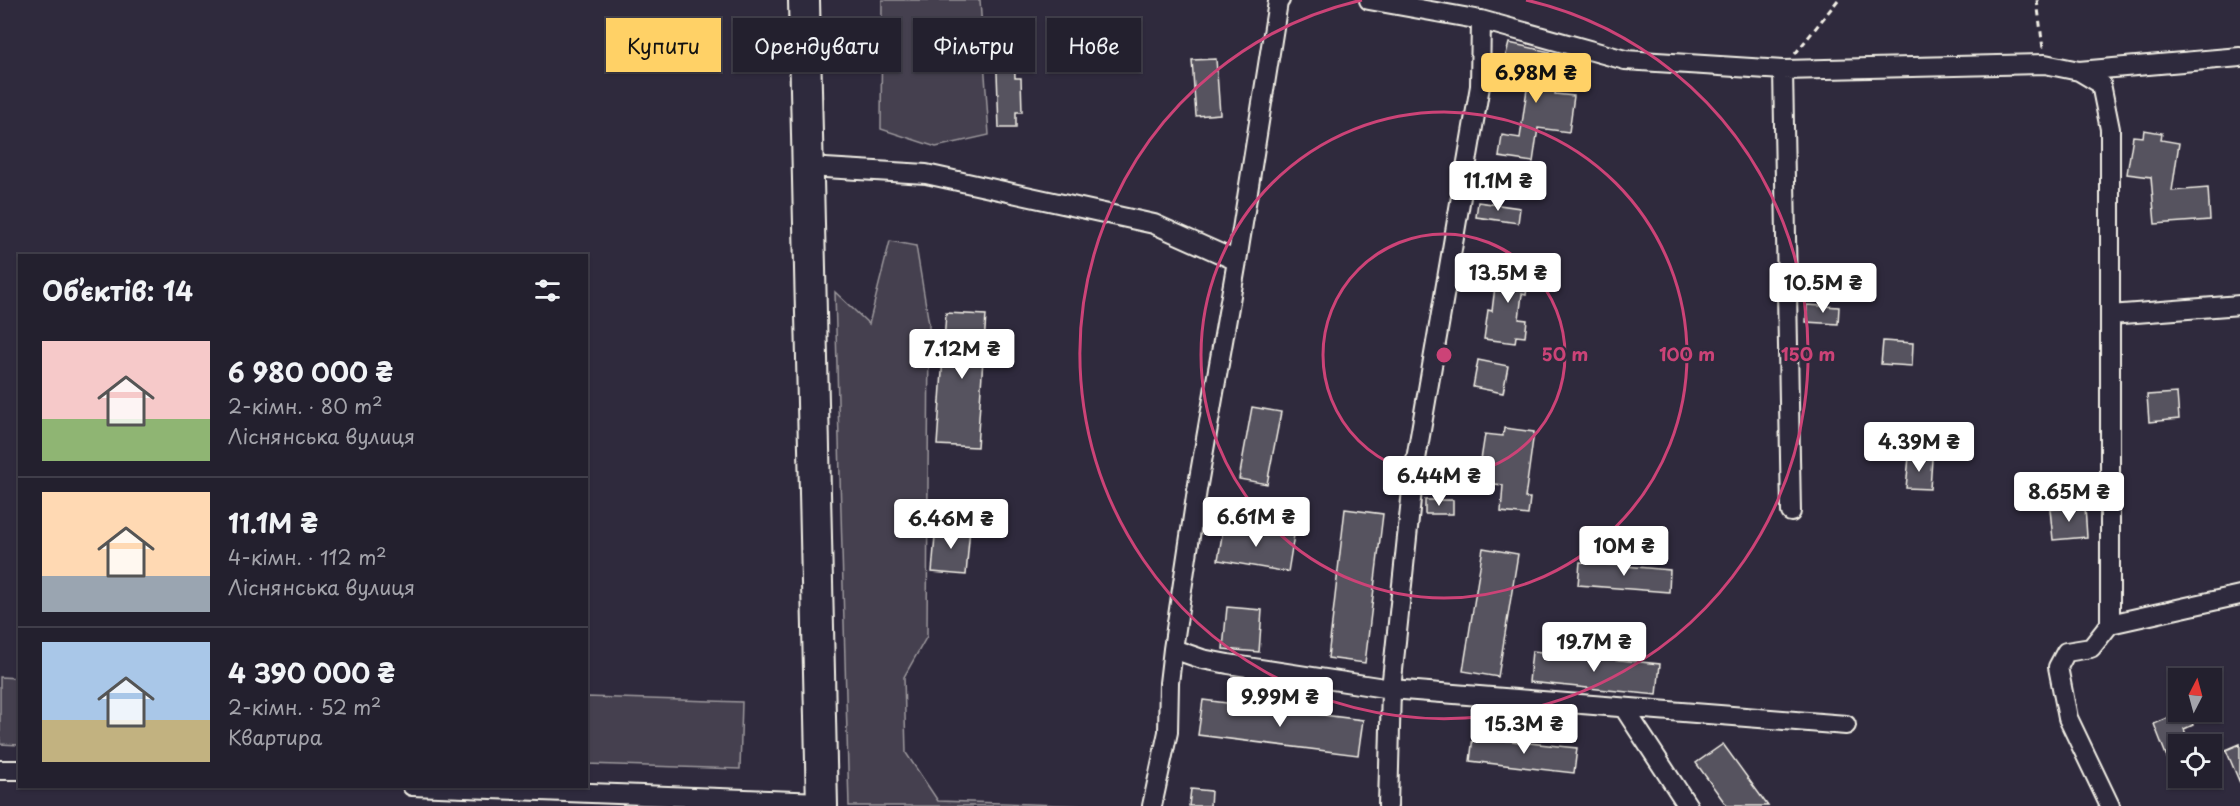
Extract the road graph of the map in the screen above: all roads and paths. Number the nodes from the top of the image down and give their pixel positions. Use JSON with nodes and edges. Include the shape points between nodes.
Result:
{"nodes":[{"id":1,"x":804,"y":0,"type":"edge"},
{"id":2,"x":1280,"y":0,"type":"edge"},
{"id":3,"x":1369,"y":0,"type":"edge"},
{"id":4,"x":1838,"y":0,"type":"edge"},
{"id":5,"x":2037,"y":0,"type":"edge"},
{"id":6,"x":1481,"y":20,"type":"junction"},
{"id":7,"x":2240,"y":57,"type":"edge"},
{"id":8,"x":2045,"y":64,"type":"junction"},
{"id":9,"x":1783,"y":70,"type":"junction"},
{"id":10,"x":2079,"y":71,"type":"junction"},
{"id":11,"x":808,"y":167,"type":"junction"},
{"id":12,"x":1237,"y":261,"type":"junction"},
{"id":13,"x":2240,"y":305,"type":"edge"},
{"id":14,"x":2110,"y":315,"type":"junction"},
{"id":15,"x":1791,"y":512,"type":"dead end"},
{"id":16,"x":2240,"y":595,"type":"edge"},
{"id":17,"x":2110,"y":624,"type":"junction"},
{"id":18,"x":1173,"y":649,"type":"junction"},
{"id":19,"x":1390,"y":689,"type":"junction"},
{"id":20,"x":1624,"y":708,"type":"junction"},
{"id":21,"x":1846,"y":725,"type":"dead end"},
{"id":22,"x":0,"y":770,"type":"edge"},
{"id":23,"x":18,"y":770,"type":"edge"},
{"id":24,"x":458,"y":788,"type":"edge"},
{"id":25,"x":822,"y":804,"type":"edge"},
{"id":26,"x":1152,"y":806,"type":"edge"},
{"id":27,"x":1388,"y":806,"type":"edge"},
{"id":28,"x":1688,"y":806,"type":"edge"},
{"id":29,"x":2110,"y":806,"type":"edge"}],
"edges":[{"from":1,"to":11,"type":"highway"},
{"from":2,"to":12,"type":"street"},
{"from":3,"to":6,"type":"street"},
{"from":4,"to":9,"type":"path"},
{"from":5,"to":8,"type":"path"},
{"from":6,"to":9,"type":"street","via":[[1625,60]]},
{"from":6,"to":19,"type":"street","via":[[1480,87],[1414,471]]},
{"from":7,"to":10,"type":"street"},
{"from":8,"to":9,"type":"street"},
{"from":8,"to":10,"type":"street"},
{"from":9,"to":15,"type":"street"},
{"from":10,"to":14,"type":"street","via":[[2102,84],[2110,129]]},
{"from":11,"to":12,"type":"street","via":[[926,174],[1154,224]]},
{"from":11,"to":25,"type":"highway"},
{"from":12,"to":18,"type":"street"},
{"from":13,"to":14,"type":"street"},
{"from":14,"to":17,"type":"street"},
{"from":16,"to":17,"type":"street"},
{"from":17,"to":29,"type":"street","via":[[2091,648],[2066,652],[2058,667],[2068,718]]},
{"from":18,"to":19,"type":"street","via":[[1228,664]]},
{"from":18,"to":26,"type":"street","via":[[1168,732]]},
{"from":19,"to":20,"type":"street"},
{"from":19,"to":27,"type":"street"},
{"from":20,"to":21,"type":"street"},
{"from":20,"to":28,"type":"street"},
{"from":22,"to":23,"type":"street"},
{"from":24,"to":25,"type":"street"}]}
